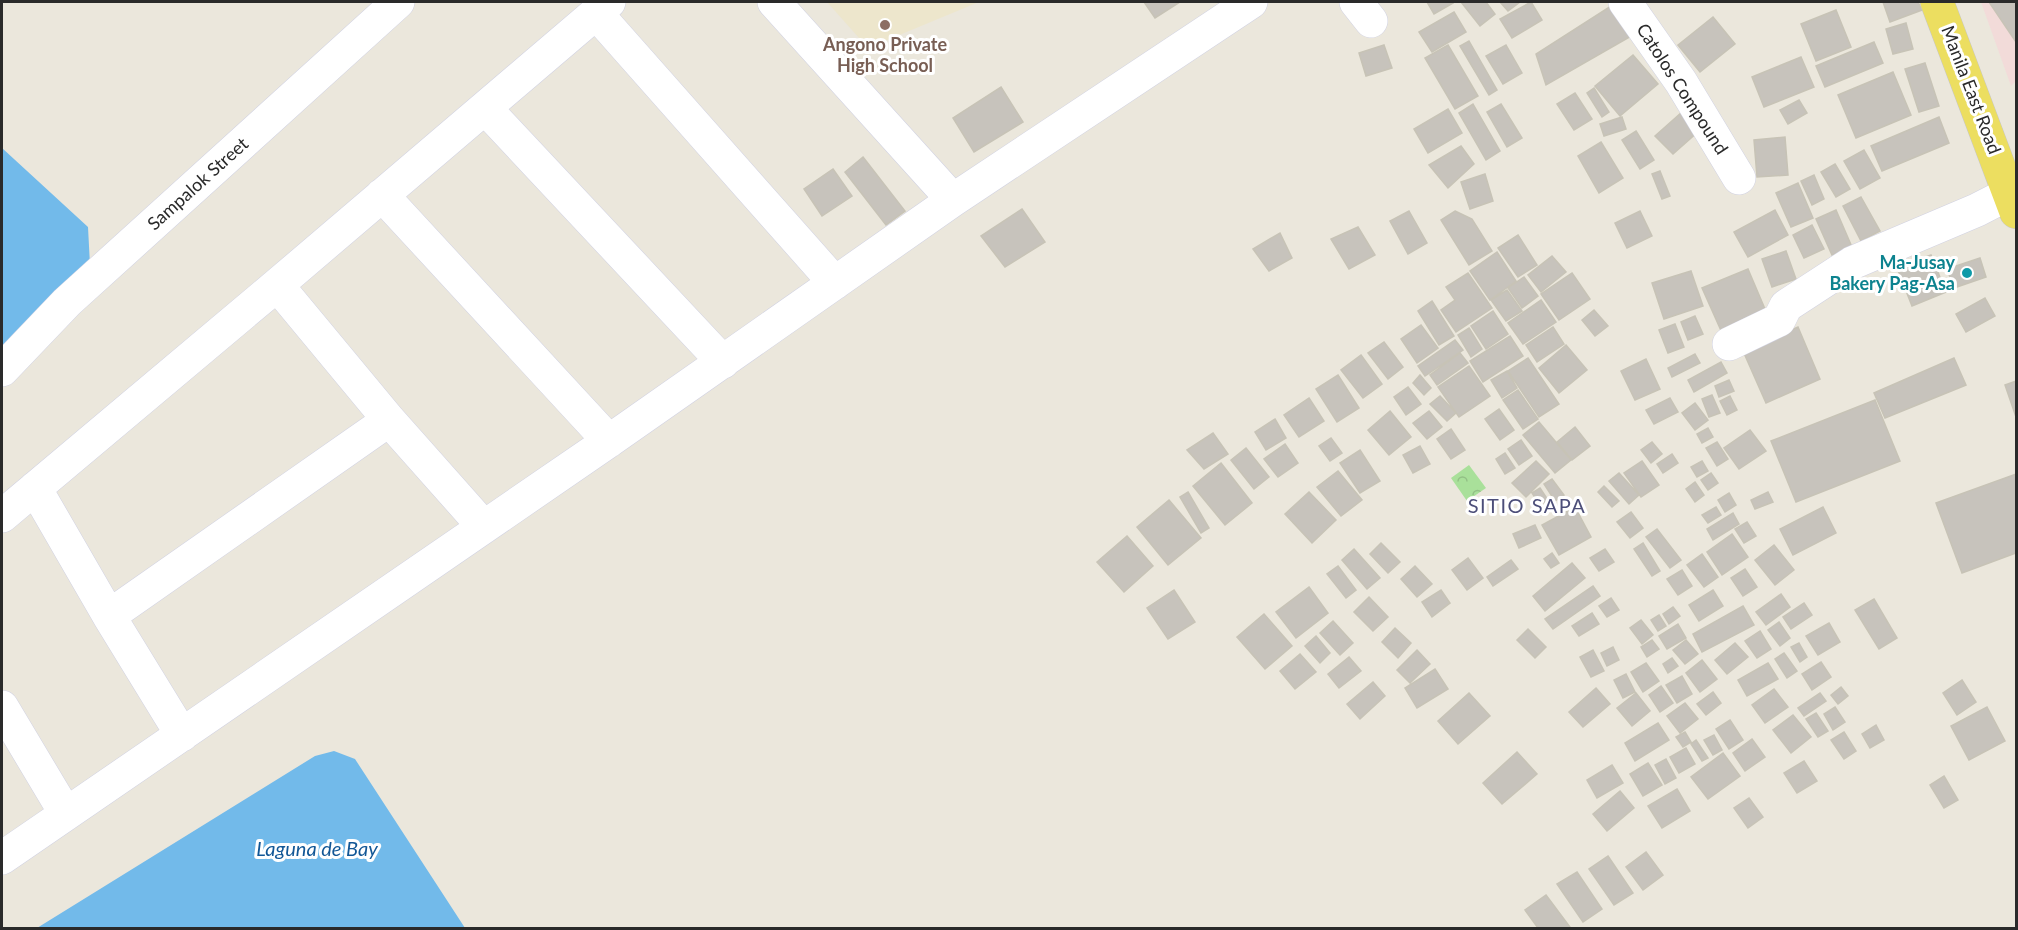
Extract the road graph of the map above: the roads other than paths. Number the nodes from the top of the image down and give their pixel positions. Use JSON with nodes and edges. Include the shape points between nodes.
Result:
{"nodes":[{"id":1,"x":398,"y":2,"type":"edge"},
{"id":2,"x":774,"y":2,"type":"edge"},
{"id":3,"x":1251,"y":2,"type":"edge"},
{"id":4,"x":1625,"y":2,"type":"edge"},
{"id":5,"x":1937,"y":2,"type":"edge"},
{"id":6,"x":602,"y":7,"type":"edge"},
{"id":7,"x":485,"y":108,"type":"junction"},
{"id":8,"x":1739,"y":177,"type":"dead end"},
{"id":9,"x":382,"y":195,"type":"junction"},
{"id":10,"x":2014,"y":199,"type":"edge"},
{"id":11,"x":953,"y":200,"type":"junction"},
{"id":12,"x":835,"y":284,"type":"junction"},
{"id":13,"x":277,"y":285,"type":"junction"},
{"id":14,"x":1729,"y":344,"type":"dead end"},
{"id":15,"x":723,"y":362,"type":"junction"},
{"id":16,"x":2,"y":370,"type":"edge"},
{"id":17,"x":389,"y":420,"type":"junction"},
{"id":18,"x":609,"y":441,"type":"junction"},
{"id":19,"x":35,"y":488,"type":"junction"},
{"id":20,"x":2,"y":516,"type":"edge"},
{"id":21,"x":484,"y":527,"type":"junction"},
{"id":22,"x":109,"y":616,"type":"junction"},
{"id":23,"x":2,"y":706,"type":"edge"},
{"id":24,"x":182,"y":735,"type":"junction"},
{"id":25,"x":66,"y":814,"type":"junction"},
{"id":26,"x":2,"y":858,"type":"edge"}],
"edges":[{"from":1,"to":16,"type":"street","name":"Sampalok Street","via":[[67,302]]},
{"from":2,"to":11,"type":"street"},
{"from":3,"to":11,"type":"street"},
{"from":4,"to":8,"type":"street","name":"Catolos Compound","via":[[1681,82]]},
{"from":5,"to":10,"type":"main road","name":"Manila East Road"},
{"from":6,"to":7,"type":"street"},
{"from":6,"to":12,"type":"street"},
{"from":7,"to":9,"type":"street"},
{"from":7,"to":15,"type":"street"},
{"from":9,"to":13,"type":"street"},
{"from":9,"to":18,"type":"street"},
{"from":10,"to":14,"type":"street","via":[[1852,263],[1786,306],[1779,320]]},
{"from":11,"to":12,"type":"street"},
{"from":12,"to":15,"type":"street"},
{"from":13,"to":17,"type":"street"},
{"from":13,"to":19,"type":"street"},
{"from":15,"to":18,"type":"street"},
{"from":17,"to":21,"type":"street"},
{"from":17,"to":22,"type":"street"},
{"from":18,"to":21,"type":"street"},
{"from":19,"to":20,"type":"street"},
{"from":19,"to":22,"type":"street"},
{"from":21,"to":24,"type":"street"},
{"from":22,"to":24,"type":"street"},
{"from":23,"to":25,"type":"street"},
{"from":24,"to":25,"type":"street"},
{"from":25,"to":26,"type":"street"}]}
